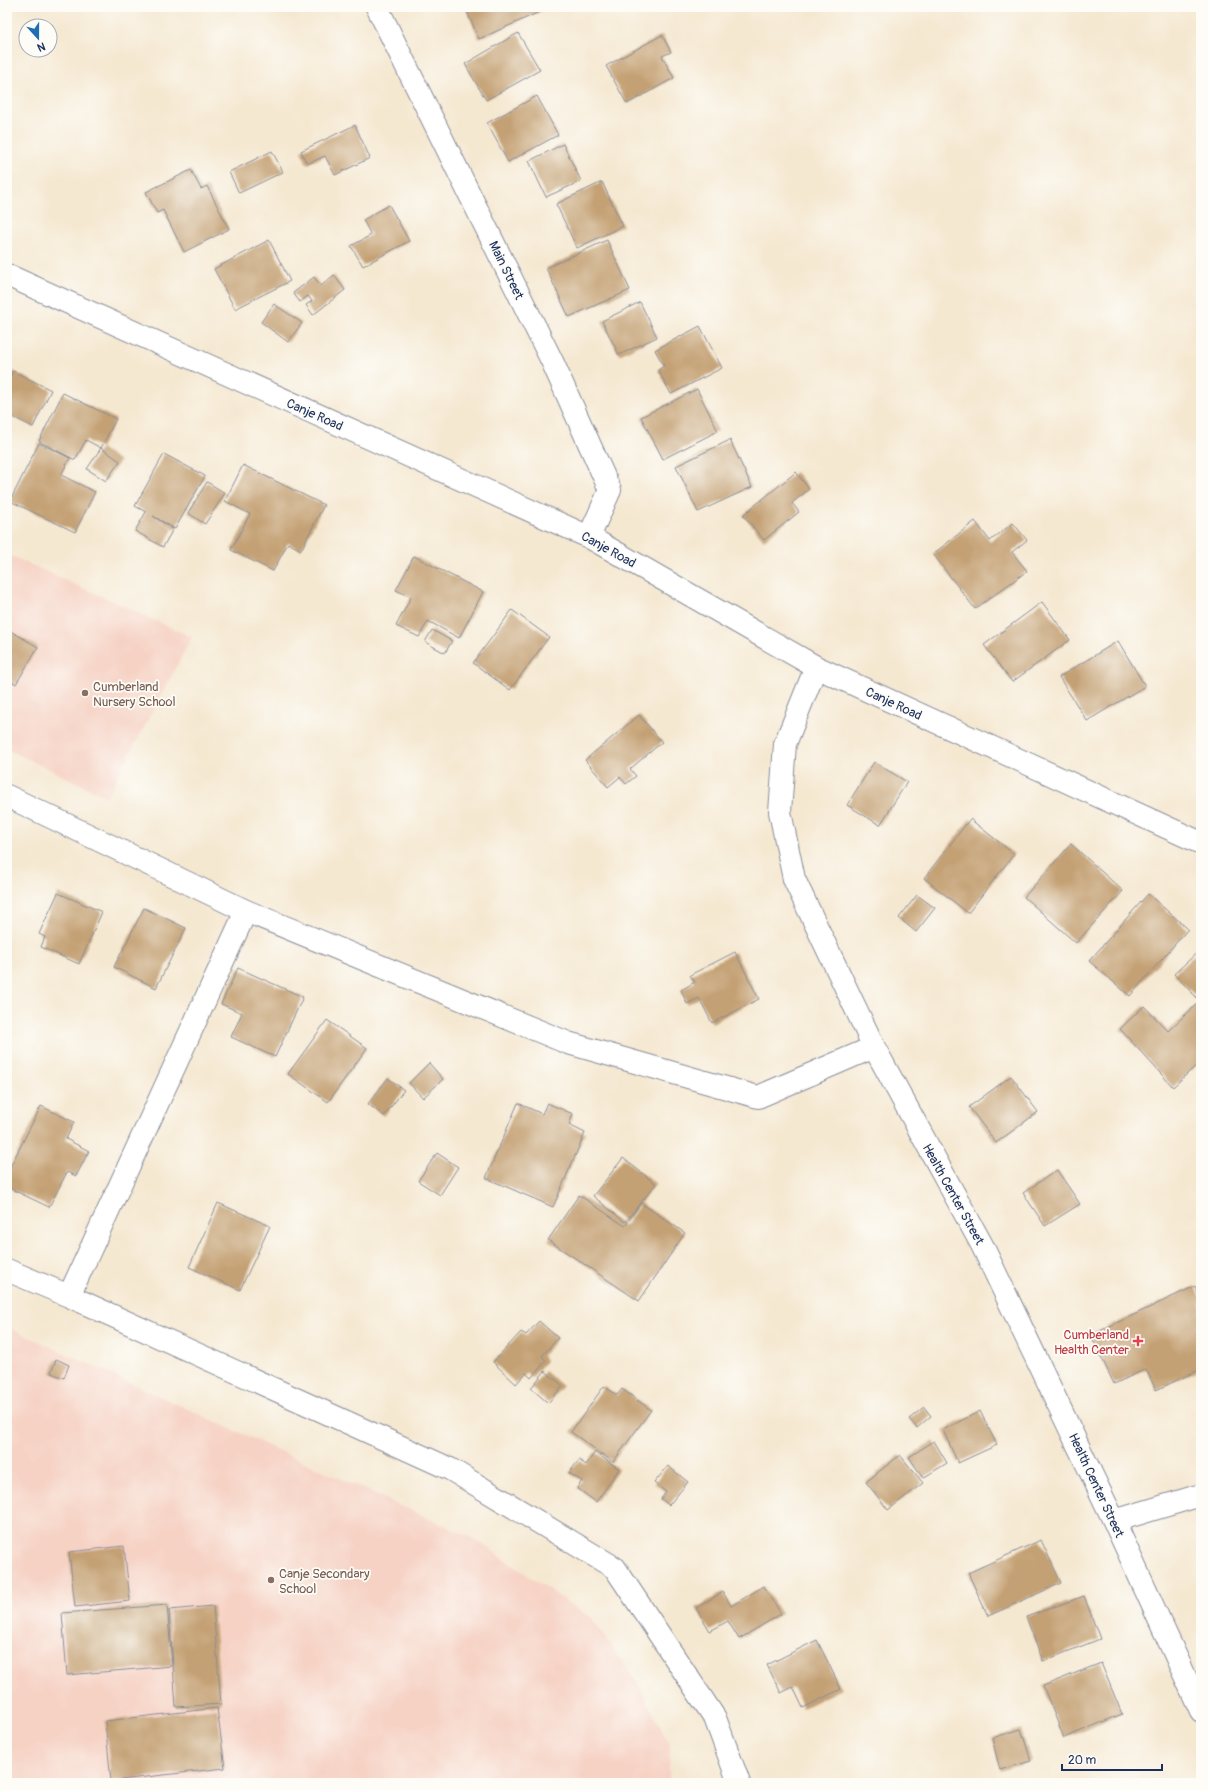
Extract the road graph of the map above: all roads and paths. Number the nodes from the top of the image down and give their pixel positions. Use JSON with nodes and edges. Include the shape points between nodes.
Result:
{"nodes":[{"id":1,"x":378,"y":7,"type":"edge"},
{"id":2,"x":7,"y":275,"type":"edge"},
{"id":3,"x":589,"y":537,"type":"junction"},
{"id":4,"x":816,"y":667,"type":"junction"},
{"id":5,"x":7,"y":796,"type":"edge"},
{"id":6,"x":1201,"y":843,"type":"edge"},
{"id":7,"x":246,"y":911,"type":"junction"},
{"id":8,"x":874,"y":1047,"type":"junction"},
{"id":9,"x":7,"y":1270,"type":"edge"},
{"id":10,"x":69,"y":1296,"type":"junction"},
{"id":11,"x":1201,"y":1495,"type":"edge"},
{"id":12,"x":1114,"y":1521,"type":"junction"},
{"id":13,"x":1201,"y":1711,"type":"edge"},
{"id":14,"x":739,"y":1783,"type":"edge"}],
"edges":[{"from":1,"to":3,"type":"street","name":"Main Street","via":[[552,361],[610,490]]},
{"from":2,"to":3,"type":"street","name":"Canje Road"},
{"from":3,"to":4,"type":"street","name":"Canje Road"},
{"from":4,"to":6,"type":"street","name":"Canje Road"},
{"from":4,"to":8,"type":"street","name":"Health Center Street","via":[[785,744],[780,812],[794,880]]},
{"from":5,"to":7,"type":"street"},
{"from":7,"to":8,"type":"street","via":[[568,1043],[758,1097]]},
{"from":7,"to":10,"type":"street"},
{"from":8,"to":12,"type":"street","name":"Health Center Street","via":[[982,1244]]},
{"from":9,"to":10,"type":"street"},
{"from":10,"to":14,"type":"street","via":[[450,1469],[615,1568],[715,1718]]},
{"from":11,"to":12,"type":"street"},
{"from":12,"to":13,"type":"street","name":"Health Center Street"}]}
